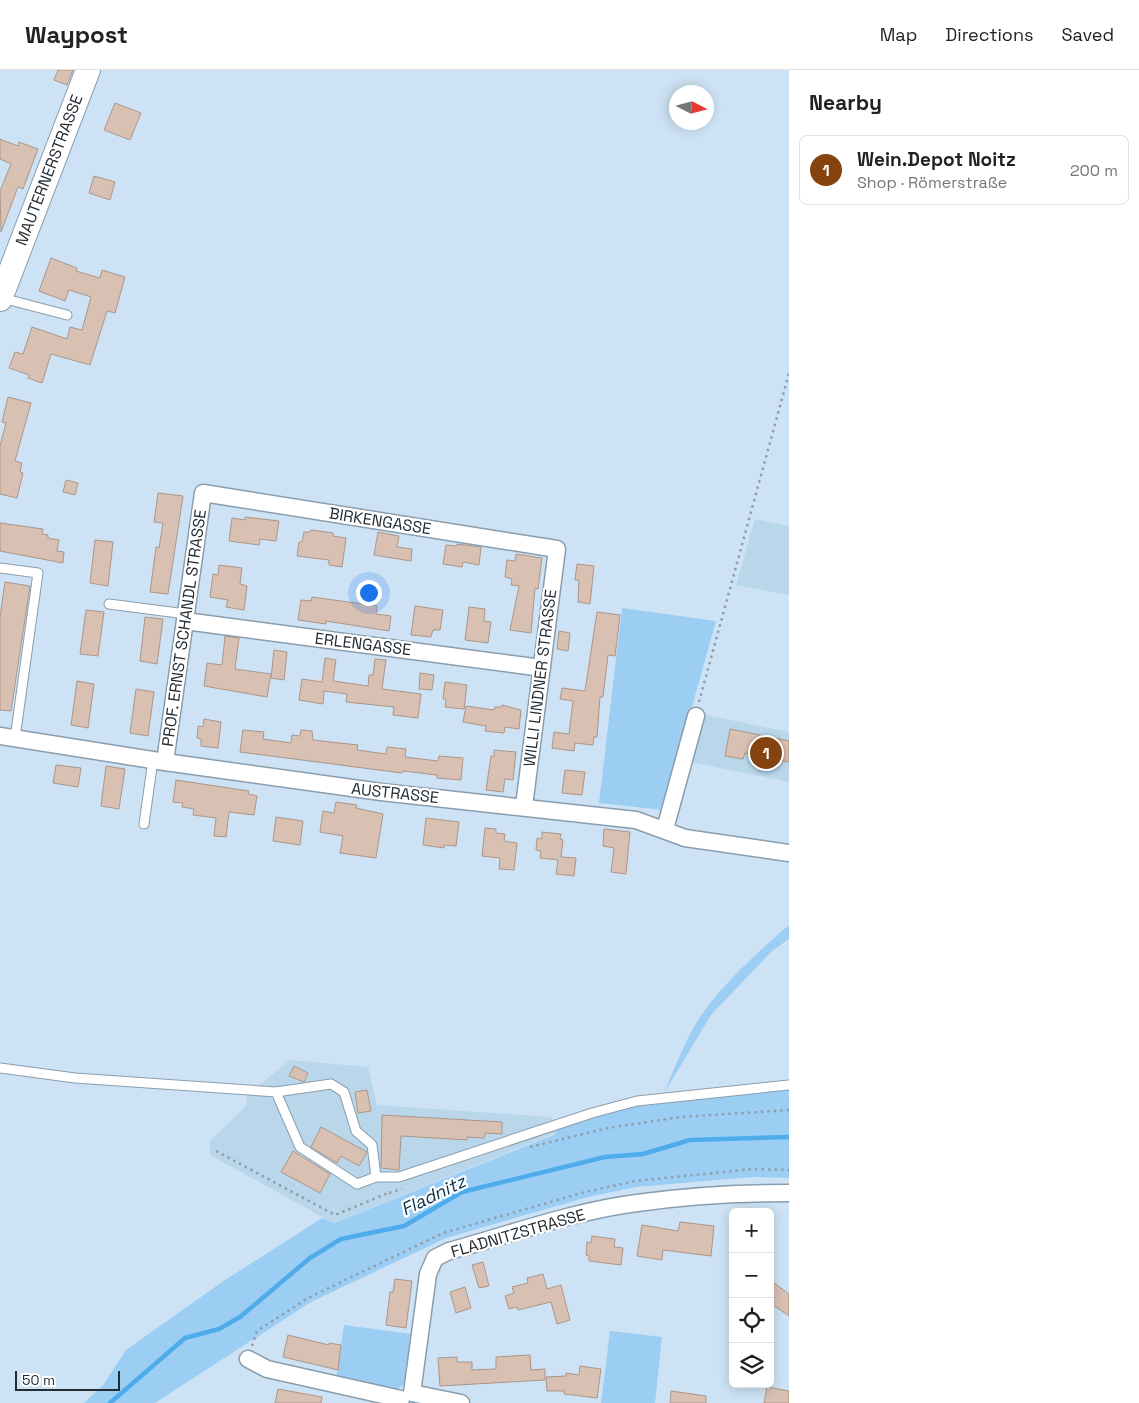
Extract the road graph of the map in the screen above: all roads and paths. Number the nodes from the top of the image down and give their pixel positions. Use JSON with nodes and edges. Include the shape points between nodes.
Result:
{"nodes":[{"id":1,"x":88,"y":70,"type":"edge"},
{"id":2,"x":0,"y":298,"type":"edge"},
{"id":3,"x":67,"y":315,"type":"dead end"},
{"id":4,"x":789,"y":372,"type":"edge"},
{"id":5,"x":203,"y":493,"type":"joint"},
{"id":6,"x":557,"y":549,"type":"joint"},
{"id":7,"x":0,"y":568,"type":"edge"},
{"id":8,"x":109,"y":604,"type":"dead end"},
{"id":9,"x":186,"y":618,"type":"junction"},
{"id":10,"x":542,"y":668,"type":"junction"},
{"id":11,"x":696,"y":716,"type":"joint"},
{"id":12,"x":8,"y":737,"type":"edge"},
{"id":13,"x":159,"y":761,"type":"junction"},
{"id":14,"x":524,"y":806,"type":"junction"},
{"id":15,"x":144,"y":824,"type":"dead end"},
{"id":16,"x":665,"y":829,"type":"junction"},
{"id":17,"x":789,"y":853,"type":"edge"},
{"id":18,"x":0,"y":1068,"type":"edge"},
{"id":19,"x":789,"y":1085,"type":"edge"},
{"id":20,"x":276,"y":1092,"type":"junction"},
{"id":21,"x":789,"y":1110,"type":"edge"},
{"id":22,"x":526,"y":1148,"type":"dead end"},
{"id":23,"x":216,"y":1151,"type":"dead end"},
{"id":24,"x":376,"y":1176,"type":"junction"},
{"id":25,"x":400,"y":1177,"type":"junction"},
{"id":26,"x":789,"y":1193,"type":"edge"},
{"id":27,"x":443,"y":1233,"type":"dead end"},
{"id":28,"x":248,"y":1359,"type":"joint"},
{"id":29,"x":404,"y":1399,"type":"edge"},
{"id":30,"x":461,"y":1403,"type":"edge"}],
"edges":[{"from":1,"to":2,"type":"street","name":"MAUTERNERSTRASSE"},
{"from":2,"to":3,"type":"lane"},
{"from":4,"to":11,"type":"path"},
{"from":5,"to":6,"type":"street","name":"BIRKENGASSE"},
{"from":5,"to":9,"type":"street","name":"PROF. ERNST SCHANDL STRASSE"},
{"from":6,"to":10,"type":"street","name":"WILLI LINDNER STRASSE"},
{"from":7,"to":12,"type":"lane","via":[[38,573]]},
{"from":8,"to":9,"type":"lane"},
{"from":9,"to":10,"type":"street","name":"ERLENGASSE"},
{"from":9,"to":13,"type":"street","name":"PROF. ERNST SCHANDL STRASSE"},
{"from":10,"to":14,"type":"street","name":"WILLI LINDNER STRASSE"},
{"from":11,"to":16,"type":"street"},
{"from":12,"to":13,"type":"street","name":"AUSTRASSE"},
{"from":13,"to":14,"type":"street","name":"AUSTRASSE","via":[[381,792]]},
{"from":13,"to":15,"type":"lane"},
{"from":14,"to":16,"type":"street","name":"AUSTRASSE","via":[[636,820]]},
{"from":16,"to":17,"type":"street","name":"AUSTRASSE","via":[[693,840]]},
{"from":18,"to":20,"type":"lane","via":[[75,1078]]},
{"from":19,"to":25,"type":"lane","via":[[637,1101]]},
{"from":20,"to":24,"type":"lane","via":[[300,1147],[357,1184]]},
{"from":20,"to":24,"type":"lane","via":[[331,1084],[344,1092],[356,1131],[372,1145]]},
{"from":21,"to":22,"type":"path","via":[[681,1117],[608,1128]]},
{"from":23,"to":25,"type":"path","via":[[335,1215],[389,1192]]},
{"from":24,"to":25,"type":"lane"},
{"from":26,"to":29,"type":"street","name":"FLADNITZSTRASSE","via":[[637,1203],[583,1214],[449,1251],[435,1258],[428,1274]]},
{"from":27,"to":28,"type":"path","via":[[308,1298],[257,1331]]},
{"from":28,"to":29,"type":"street","via":[[267,1369]]},
{"from":29,"to":30,"type":"street"}]}
